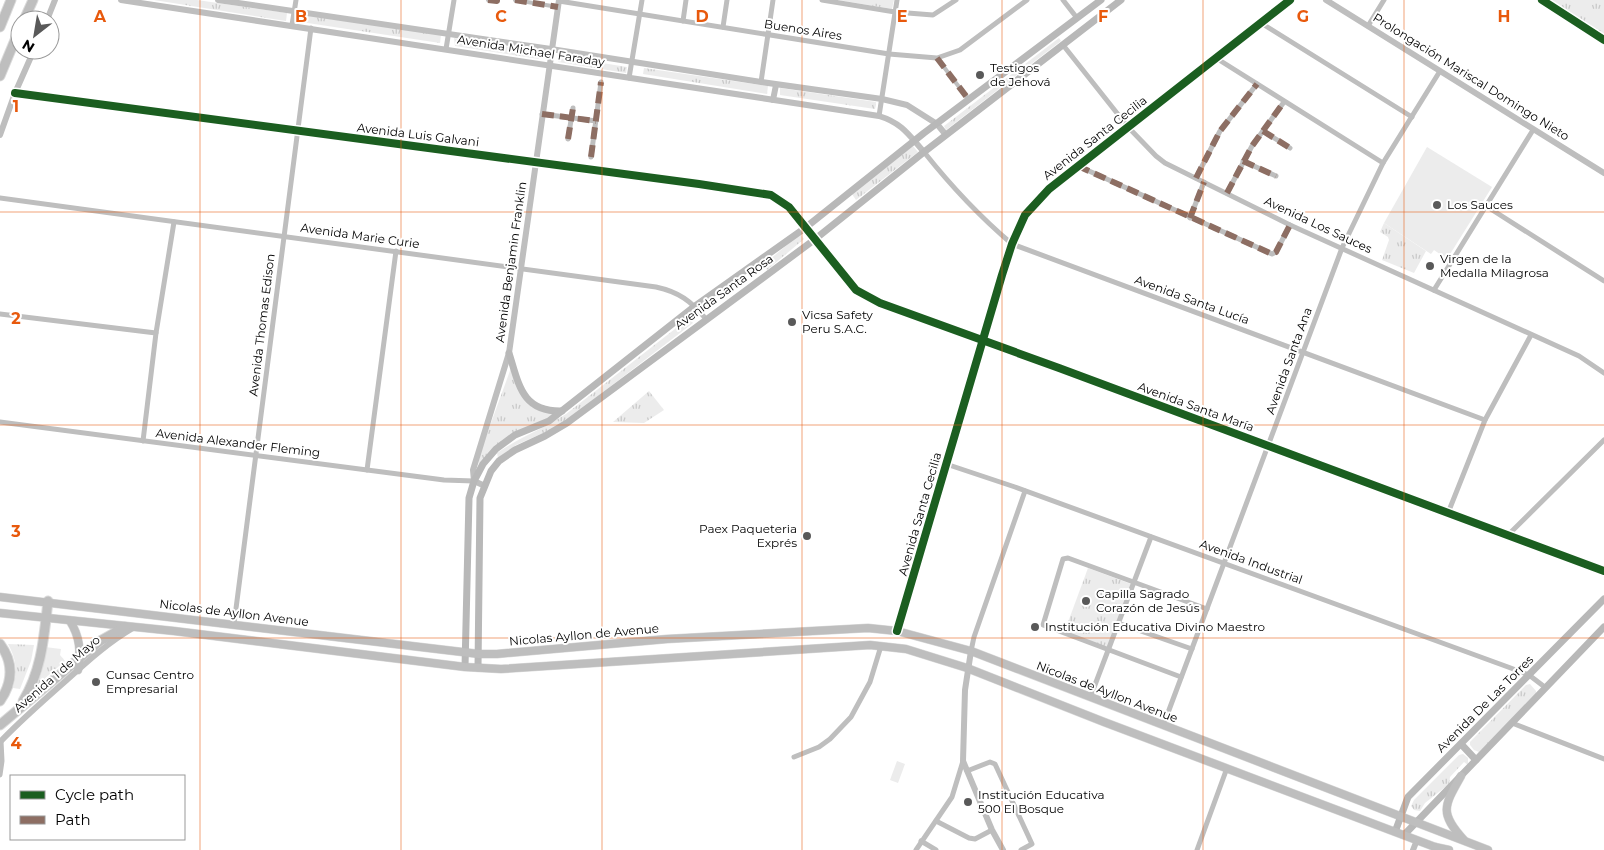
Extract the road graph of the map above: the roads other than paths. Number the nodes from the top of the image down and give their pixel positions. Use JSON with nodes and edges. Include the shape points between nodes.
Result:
{"nodes":[{"id":1,"x":11,"y":0,"type":"edge"},
{"id":2,"x":121,"y":0,"type":"edge"},
{"id":3,"x":218,"y":0,"type":"edge"},
{"id":4,"x":296,"y":0,"type":"edge"},
{"id":5,"x":454,"y":0,"type":"edge"},
{"id":6,"x":488,"y":0,"type":"edge"},
{"id":7,"x":497,"y":0,"type":"edge"},
{"id":8,"x":515,"y":0,"type":"edge"},
{"id":9,"x":642,"y":0,"type":"edge"},
{"id":10,"x":686,"y":0,"type":"edge"},
{"id":11,"x":727,"y":0,"type":"edge"},
{"id":12,"x":773,"y":0,"type":"edge"},
{"id":13,"x":822,"y":0,"type":"edge"},
{"id":14,"x":897,"y":0,"type":"edge"},
{"id":15,"x":956,"y":0,"type":"edge"},
{"id":16,"x":1027,"y":0,"type":"edge"},
{"id":17,"x":1063,"y":0,"type":"edge"},
{"id":18,"x":1101,"y":0,"type":"edge"},
{"id":19,"x":1121,"y":0,"type":"edge"},
{"id":20,"x":1290,"y":0,"type":"edge"},
{"id":21,"x":1326,"y":0,"type":"edge"},
{"id":22,"x":1384,"y":0,"type":"edge"},
{"id":23,"x":1542,"y":0,"type":"edge"},
{"id":24,"x":559,"y":3,"type":"edge"},
{"id":25,"x":294,"y":11,"type":"junction"},
{"id":26,"x":895,"y":12,"type":"junction"},
{"id":27,"x":640,"y":14,"type":"junction"},
{"id":28,"x":1077,"y":18,"type":"junction"},
{"id":29,"x":683,"y":21,"type":"junction"},
{"id":30,"x":1261,"y":23,"type":"junction"},
{"id":31,"x":292,"y":25,"type":"junction"},
{"id":32,"x":1368,"y":26,"type":"junction"},
{"id":33,"x":0,"y":27,"type":"edge"},
{"id":34,"x":723,"y":27,"type":"junction"},
{"id":35,"x":311,"y":28,"type":"junction"},
{"id":36,"x":448,"y":34,"type":"junction"},
{"id":37,"x":768,"y":35,"type":"junction"},
{"id":38,"x":1604,"y":40,"type":"edge"},
{"id":39,"x":1063,"y":45,"type":"junction"},
{"id":40,"x":446,"y":49,"type":"junction"},
{"id":41,"x":552,"y":49,"type":"junction"},
{"id":42,"x":10,"y":52,"type":"edge"},
{"id":43,"x":889,"y":54,"type":"junction"},
{"id":44,"x":937,"y":58,"type":"junction"},
{"id":45,"x":1216,"y":58,"type":"junction"},
{"id":46,"x":30,"y":60,"type":"edge"},
{"id":47,"x":632,"y":62,"type":"junction"},
{"id":48,"x":549,"y":65,"type":"junction"},
{"id":49,"x":1440,"y":71,"type":"junction"},
{"id":50,"x":0,"y":76,"type":"edge"},
{"id":51,"x":629,"y":78,"type":"junction"},
{"id":52,"x":601,"y":82,"type":"dead end"},
{"id":53,"x":761,"y":82,"type":"junction"},
{"id":54,"x":776,"y":84,"type":"junction"},
{"id":55,"x":1257,"y":84,"type":"junction"},
{"id":56,"x":15,"y":93,"type":"junction"},
{"id":57,"x":882,"y":99,"type":"junction"},
{"id":58,"x":774,"y":100,"type":"junction"},
{"id":59,"x":968,"y":100,"type":"junction"},
{"id":60,"x":1284,"y":102,"type":"junction"},
{"id":61,"x":573,"y":108,"type":"dead end"},
{"id":62,"x":542,"y":114,"type":"junction"},
{"id":63,"x":879,"y":116,"type":"junction"},
{"id":64,"x":1412,"y":116,"type":"junction"},
{"id":65,"x":572,"y":118,"type":"junction"},
{"id":66,"x":596,"y":121,"type":"junction"},
{"id":67,"x":937,"y":124,"type":"junction"},
{"id":68,"x":1128,"y":127,"type":"junction"},
{"id":69,"x":1533,"y":130,"type":"junction"},
{"id":70,"x":297,"y":131,"type":"junction"},
{"id":71,"x":1262,"y":131,"type":"junction"},
{"id":72,"x":0,"y":135,"type":"edge"},
{"id":73,"x":946,"y":135,"type":"junction"},
{"id":74,"x":568,"y":139,"type":"dead end"},
{"id":75,"x":914,"y":141,"type":"junction"},
{"id":76,"x":1290,"y":148,"type":"dead end"},
{"id":77,"x":924,"y":152,"type":"junction"},
{"id":78,"x":591,"y":157,"type":"dead end"},
{"id":79,"x":1243,"y":161,"type":"junction"},
{"id":80,"x":535,"y":162,"type":"junction"},
{"id":81,"x":1383,"y":163,"type":"junction"},
{"id":82,"x":1078,"y":166,"type":"junction"},
{"id":83,"x":1604,"y":173,"type":"edge"},
{"id":84,"x":1276,"y":176,"type":"dead end"},
{"id":85,"x":1196,"y":178,"type":"junction"},
{"id":86,"x":1204,"y":182,"type":"junction"},
{"id":87,"x":1227,"y":193,"type":"junction"},
{"id":88,"x":0,"y":198,"type":"edge"},
{"id":89,"x":1486,"y":206,"type":"junction"},
{"id":90,"x":1190,"y":218,"type":"junction"},
{"id":91,"x":174,"y":222,"type":"junction"},
{"id":92,"x":1290,"y":225,"type":"junction"},
{"id":93,"x":805,"y":228,"type":"junction"},
{"id":94,"x":284,"y":236,"type":"junction"},
{"id":95,"x":814,"y":240,"type":"junction"},
{"id":96,"x":1012,"y":244,"type":"junction"},
{"id":97,"x":1342,"y":248,"type":"junction"},
{"id":98,"x":396,"y":251,"type":"junction"},
{"id":99,"x":522,"y":268,"type":"junction"},
{"id":100,"x":1604,"y":280,"type":"edge"},
{"id":101,"x":1434,"y":290,"type":"junction"},
{"id":102,"x":696,"y":306,"type":"junction"},
{"id":103,"x":0,"y":314,"type":"edge"},
{"id":104,"x":706,"y":319,"type":"junction"},
{"id":105,"x":156,"y":333,"type":"junction"},
{"id":106,"x":1531,"y":334,"type":"junction"},
{"id":107,"x":983,"y":340,"type":"junction"},
{"id":108,"x":509,"y":353,"type":"junction"},
{"id":109,"x":1303,"y":353,"type":"junction"},
{"id":110,"x":1604,"y":373,"type":"edge"},
{"id":111,"x":562,"y":411,"type":"junction"},
{"id":112,"x":1485,"y":420,"type":"junction"},
{"id":113,"x":0,"y":422,"type":"edge"},
{"id":114,"x":1604,"y":440,"type":"edge"},
{"id":115,"x":143,"y":441,"type":"junction"},
{"id":116,"x":1268,"y":446,"type":"junction"},
{"id":117,"x":255,"y":456,"type":"junction"},
{"id":118,"x":946,"y":464,"type":"junction"},
{"id":119,"x":367,"y":470,"type":"junction"},
{"id":120,"x":474,"y":481,"type":"junction"},
{"id":121,"x":485,"y":486,"type":"junction"},
{"id":122,"x":1025,"y":491,"type":"junction"},
{"id":123,"x":1448,"y":512,"type":"junction"},
{"id":124,"x":1507,"y":536,"type":"junction"},
{"id":125,"x":1151,"y":537,"type":"junction"},
{"id":126,"x":1224,"y":563,"type":"junction"},
{"id":127,"x":1604,"y":571,"type":"edge"},
{"id":128,"x":1133,"y":582,"type":"junction"},
{"id":129,"x":0,"y":597,"type":"edge"},
{"id":130,"x":1604,"y":600,"type":"edge"},
{"id":131,"x":48,"y":601,"type":"junction"},
{"id":132,"x":1207,"y":609,"type":"junction"},
{"id":133,"x":0,"y":613,"type":"edge"},
{"id":134,"x":46,"y":618,"type":"junction"},
{"id":135,"x":70,"y":621,"type":"junction"},
{"id":136,"x":1118,"y":623,"type":"junction"},
{"id":137,"x":234,"y":624,"type":"junction"},
{"id":138,"x":129,"y":627,"type":"junction"},
{"id":139,"x":1604,"y":628,"type":"edge"},
{"id":140,"x":897,"y":631,"type":"junction"},
{"id":141,"x":0,"y":644,"type":"edge"},
{"id":142,"x":881,"y":646,"type":"junction"},
{"id":143,"x":1192,"y":649,"type":"junction"},
{"id":144,"x":1108,"y":650,"type":"junction"},
{"id":145,"x":465,"y":652,"type":"junction"},
{"id":146,"x":971,"y":652,"type":"junction"},
{"id":147,"x":479,"y":654,"type":"junction"},
{"id":148,"x":80,"y":656,"type":"junction"},
{"id":149,"x":464,"y":667,"type":"junction"},
{"id":150,"x":478,"y":668,"type":"junction"},
{"id":151,"x":967,"y":668,"type":"junction"},
{"id":152,"x":78,"y":670,"type":"junction"},
{"id":153,"x":1529,"y":675,"type":"junction"},
{"id":154,"x":1181,"y":677,"type":"junction"},
{"id":155,"x":1546,"y":688,"type":"junction"},
{"id":156,"x":1090,"y":698,"type":"junction"},
{"id":157,"x":0,"y":702,"type":"edge"},
{"id":158,"x":16,"y":711,"type":"junction"},
{"id":159,"x":1512,"y":723,"type":"junction"},
{"id":160,"x":0,"y":725,"type":"edge"},
{"id":161,"x":1163,"y":726,"type":"junction"},
{"id":162,"x":0,"y":742,"type":"edge"},
{"id":163,"x":1461,"y":744,"type":"junction"},
{"id":164,"x":794,"y":757,"type":"dead end"},
{"id":165,"x":1476,"y":760,"type":"junction"},
{"id":166,"x":1604,"y":760,"type":"edge"},
{"id":167,"x":963,"y":761,"type":"junction"},
{"id":168,"x":1227,"y":768,"type":"junction"},
{"id":169,"x":967,"y":771,"type":"junction"},
{"id":170,"x":0,"y":775,"type":"edge"},
{"id":171,"x":1461,"y":776,"type":"junction"},
{"id":172,"x":1400,"y":815,"type":"junction"},
{"id":173,"x":936,"y":822,"type":"junction"},
{"id":174,"x":1417,"y":822,"type":"junction"},
{"id":175,"x":992,"y":830,"type":"junction"},
{"id":176,"x":1395,"y":832,"type":"junction"},
{"id":177,"x":1404,"y":836,"type":"junction"},
{"id":178,"x":1416,"y":840,"type":"junction"},
{"id":179,"x":921,"y":841,"type":"junction"},
{"id":180,"x":1466,"y":841,"type":"junction"},
{"id":181,"x":1435,"y":849,"type":"edge"},
{"id":182,"x":916,"y":850,"type":"edge"},
{"id":183,"x":936,"y":850,"type":"edge"},
{"id":184,"x":1003,"y":850,"type":"edge"},
{"id":185,"x":1021,"y":850,"type":"edge"},
{"id":186,"x":1197,"y":850,"type":"edge"},
{"id":187,"x":1413,"y":850,"type":"edge"},
{"id":188,"x":1449,"y":850,"type":"edge"},
{"id":189,"x":1488,"y":850,"type":"edge"}],
"edges":[{"from":1,"to":33,"type":"highway"},
{"from":2,"to":31,"type":"street","name":"Avenida Michael Faraday"},
{"from":3,"to":25,"type":"street","name":"Avenida Michael Faraday"},
{"from":4,"to":25,"type":"street"},
{"from":5,"to":36,"type":"street"},
{"from":6,"to":7,"type":"street"},
{"from":8,"to":24,"type":"street"},
{"from":9,"to":27,"type":"street"},
{"from":10,"to":29,"type":"street"},
{"from":11,"to":34,"type":"street"},
{"from":12,"to":37,"type":"street"},
{"from":13,"to":26,"type":"street"},
{"from":14,"to":26,"type":"street"},
{"from":15,"to":26,"type":"street","via":[[933,15]]},
{"from":16,"to":44,"type":"street","name":"Buenos Aires","via":[[960,50]]},
{"from":17,"to":28,"type":"street"},
{"from":18,"to":28,"type":"main road","name":"Avenida Santa Rosa"},
{"from":19,"to":39,"type":"main road","name":"Avenida Santa Rosa"},
{"from":20,"to":30,"type":"street","name":"Avenida Santa Cecilia"},
{"from":21,"to":32,"type":"street","name":"Prolongación Mariscal Domingo Nieto"},
{"from":22,"to":32,"type":"street"},
{"from":23,"to":38,"type":"main road"},
{"from":24,"to":27,"type":"street","name":"Buenos Aires"},
{"from":24,"to":41,"type":"street","name":"Avenida Benjamin Franklin"},
{"from":25,"to":31,"type":"street"},
{"from":25,"to":36,"type":"street","name":"Avenida Michael Faraday"},
{"from":26,"to":43,"type":"street"},
{"from":27,"to":29,"type":"street","name":"Buenos Aires"},
{"from":27,"to":47,"type":"street"},
{"from":28,"to":59,"type":"main road","name":"Avenida Santa Rosa"},
{"from":29,"to":34,"type":"street","name":"Buenos Aires"},
{"from":30,"to":45,"type":"street","name":"Avenida Santa Cecilia"},
{"from":30,"to":64,"type":"street"},
{"from":31,"to":35,"type":"street","name":"Avenida Michael Faraday"},
{"from":32,"to":49,"type":"street","name":"Prolongación Mariscal Domingo Nieto"},
{"from":34,"to":37,"type":"street","name":"Buenos Aires"},
{"from":35,"to":40,"type":"street","name":"Avenida Michael Faraday"},
{"from":35,"to":70,"type":"street","name":"Avenida Thomas Edison"},
{"from":36,"to":40,"type":"street"},
{"from":36,"to":41,"type":"street","name":"Avenida Michael Faraday"},
{"from":37,"to":43,"type":"street","name":"Buenos Aires"},
{"from":37,"to":53,"type":"street"},
{"from":39,"to":68,"type":"street","name":"Avenida Los Sauces"},
{"from":39,"to":73,"type":"main road","name":"Avenida Santa Rosa"},
{"from":40,"to":48,"type":"street","name":"Avenida Michael Faraday"},
{"from":41,"to":47,"type":"street","name":"Avenida Michael Faraday"},
{"from":41,"to":48,"type":"street","name":"Avenida Benjamin Franklin"},
{"from":42,"to":50,"type":"highway"},
{"from":43,"to":44,"type":"street","name":"Buenos Aires"},
{"from":43,"to":57,"type":"street"},
{"from":44,"to":59,"type":"street"},
{"from":45,"to":55,"type":"street"},
{"from":45,"to":68,"type":"street","name":"Avenida Santa Cecilia"},
{"from":46,"to":56,"type":"street"},
{"from":47,"to":51,"type":"street"},
{"from":47,"to":53,"type":"street","name":"Avenida Michael Faraday"},
{"from":48,"to":51,"type":"street","name":"Avenida Michael Faraday"},
{"from":48,"to":62,"type":"street","name":"Avenida Benjamin Franklin"},
{"from":49,"to":64,"type":"street","name":"Avenida Santa Ana"},
{"from":49,"to":69,"type":"street","name":"Prolongación Mariscal Domingo Nieto"},
{"from":51,"to":58,"type":"street","name":"Avenida Michael Faraday"},
{"from":52,"to":66,"type":"street"},
{"from":53,"to":54,"type":"street","name":"Avenida Michael Faraday"},
{"from":54,"to":57,"type":"street","name":"Avenida Michael Faraday"},
{"from":54,"to":58,"type":"street"},
{"from":55,"to":60,"type":"street"},
{"from":55,"to":85,"type":"street","via":[[1220,131]]},
{"from":56,"to":70,"type":"street","name":"Avenida Luis Galvani"},
{"from":56,"to":72,"type":"street"},
{"from":57,"to":63,"type":"street"},
{"from":57,"to":67,"type":"street","name":"Avenida Michael Faraday","via":[[907,105]]},
{"from":58,"to":63,"type":"street","name":"Avenida Michael Faraday"},
{"from":59,"to":67,"type":"main road","name":"Avenida Santa Rosa"},
{"from":60,"to":71,"type":"street"},
{"from":60,"to":81,"type":"street"},
{"from":61,"to":65,"type":"street"},
{"from":62,"to":65,"type":"street"},
{"from":62,"to":80,"type":"street","name":"Avenida Benjamin Franklin"},
{"from":63,"to":75,"type":"street","name":"Avenida Michael Faraday","via":[[898,124]]},
{"from":64,"to":81,"type":"street","name":"Avenida Santa Ana"},
{"from":65,"to":66,"type":"street"},
{"from":65,"to":74,"type":"street"},
{"from":66,"to":78,"type":"street"},
{"from":67,"to":73,"type":"street","name":"Avenida Michael Faraday"},
{"from":67,"to":75,"type":"main road","name":"Avenida Santa Rosa"},
{"from":68,"to":82,"type":"street","name":"Avenida Santa Cecilia"},
{"from":68,"to":85,"type":"street","name":"Avenida Los Sauces","via":[[1160,160]]},
{"from":69,"to":83,"type":"street","name":"Prolongación Mariscal Domingo Nieto"},
{"from":69,"to":89,"type":"street"},
{"from":70,"to":80,"type":"street","name":"Avenida Luis Galvani"},
{"from":70,"to":94,"type":"street","name":"Avenida Thomas Edison"},
{"from":71,"to":76,"type":"street"},
{"from":71,"to":79,"type":"street"},
{"from":73,"to":77,"type":"main road","name":"Avenida Santa Rosa"},
{"from":75,"to":77,"type":"street","name":"Avenida Michael Faraday"},
{"from":75,"to":93,"type":"main road","name":"Avenida Santa Rosa"},
{"from":77,"to":95,"type":"main road","name":"Avenida Santa Rosa"},
{"from":77,"to":96,"type":"street","name":"Avenida Santa Lucía","via":[[948,183]]},
{"from":79,"to":84,"type":"street"},
{"from":79,"to":87,"type":"street"},
{"from":80,"to":93,"type":"street","name":"Avenida Luis Galvani","via":[[772,195],[789,207]]},
{"from":80,"to":99,"type":"street","name":"Avenida Benjamin Franklin"},
{"from":81,"to":97,"type":"street","name":"Avenida Santa Ana"},
{"from":82,"to":90,"type":"street"},
{"from":82,"to":96,"type":"street","name":"Avenida Santa Cecilia","via":[[1049,189],[1025,216]]},
{"from":85,"to":86,"type":"street","name":"Avenida Los Sauces"},
{"from":86,"to":87,"type":"street","name":"Avenida Los Sauces"},
{"from":86,"to":90,"type":"street"},
{"from":87,"to":92,"type":"street","name":"Avenida Los Sauces"},
{"from":88,"to":91,"type":"street","name":"Avenida Marie Curie"},
{"from":89,"to":100,"type":"street"},
{"from":89,"to":101,"type":"street"},
{"from":90,"to":92,"type":"street","via":[[1272,254]]},
{"from":91,"to":94,"type":"street","name":"Avenida Marie Curie"},
{"from":91,"to":105,"type":"street"},
{"from":92,"to":97,"type":"street","name":"Avenida Los Sauces"},
{"from":93,"to":95,"type":"street","name":"Avenida Santa María"},
{"from":93,"to":102,"type":"main road","name":"Avenida Santa Rosa"},
{"from":94,"to":98,"type":"street","name":"Avenida Marie Curie"},
{"from":94,"to":117,"type":"street","name":"Avenida Thomas Edison"},
{"from":95,"to":104,"type":"main road","name":"Avenida Santa Rosa"},
{"from":95,"to":107,"type":"street","name":"Avenida Santa María","via":[[863,295]]},
{"from":96,"to":107,"type":"street","name":"Avenida Santa Cecilia"},
{"from":96,"to":109,"type":"street","name":"Avenida Santa Lucía"},
{"from":97,"to":101,"type":"street","name":"Avenida Los Sauces"},
{"from":97,"to":109,"type":"street","name":"Avenida Santa Ana"},
{"from":98,"to":99,"type":"street","name":"Avenida Marie Curie"},
{"from":98,"to":119,"type":"street"},
{"from":99,"to":102,"type":"street","name":"Avenida Marie Curie","via":[[656,287],[673,291]]},
{"from":99,"to":108,"type":"street","name":"Avenida Benjamin Franklin"},
{"from":101,"to":106,"type":"street","name":"Avenida Los Sauces"},
{"from":102,"to":104,"type":"street","name":"Avenida Marie Curie"},
{"from":102,"to":111,"type":"main road","name":"Avenida Santa Rosa"},
{"from":103,"to":105,"type":"street"},
{"from":104,"to":121,"type":"main road","name":"Avenida Santa Rosa","via":[[567,423],[515,450],[495,466]]},
{"from":105,"to":115,"type":"street"},
{"from":106,"to":110,"type":"street","name":"Avenida Los Sauces","via":[[1580,356]]},
{"from":106,"to":112,"type":"street"},
{"from":107,"to":116,"type":"street","name":"Avenida Santa María"},
{"from":107,"to":118,"type":"street","name":"Avenida Santa Cecilia"},
{"from":108,"to":111,"type":"main road","via":[[526,399],[549,411]]},
{"from":108,"to":120,"type":"street","name":"Avenida Benjamin Franklin","via":[[477,455]]},
{"from":109,"to":112,"type":"street","name":"Avenida Santa Lucía"},
{"from":109,"to":116,"type":"street","name":"Avenida Santa Ana"},
{"from":111,"to":120,"type":"main road","name":"Avenida Santa Rosa","via":[[496,449]]},
{"from":112,"to":123,"type":"street"},
{"from":113,"to":115,"type":"street","name":"Avenida Alexander Fleming"},
{"from":114,"to":124,"type":"street"},
{"from":115,"to":117,"type":"street","name":"Avenida Alexander Fleming"},
{"from":116,"to":123,"type":"street","name":"Avenida Santa María"},
{"from":116,"to":126,"type":"street","name":"Avenida Santa Ana"},
{"from":117,"to":119,"type":"street","name":"Avenida Alexander Fleming"},
{"from":117,"to":137,"type":"street","name":"Avenida Thomas Edison"},
{"from":118,"to":122,"type":"street","name":"Avenida Industrial"},
{"from":118,"to":140,"type":"street","name":"Avenida Santa Cecilia"},
{"from":119,"to":120,"type":"street","name":"Avenida Alexander Fleming"},
{"from":120,"to":121,"type":"street"},
{"from":120,"to":145,"type":"main road","name":"Avenida Santa Rosa","via":[[469,498]]},
{"from":121,"to":147,"type":"main road","name":"Avenida Santa Rosa","via":[[480,498]]},
{"from":122,"to":125,"type":"street","name":"Avenida Industrial"},
{"from":122,"to":146,"type":"street"},
{"from":123,"to":124,"type":"street","name":"Avenida Santa María"},
{"from":124,"to":127,"type":"street","name":"Avenida Santa María"},
{"from":125,"to":126,"type":"street","name":"Avenida Industrial"},
{"from":125,"to":128,"type":"street"},
{"from":126,"to":132,"type":"street","name":"Avenida Santa Ana"},
{"from":126,"to":153,"type":"street","name":"Avenida Industrial"},
{"from":128,"to":132,"type":"street"},
{"from":128,"to":136,"type":"street"},
{"from":128,"to":144,"type":"street","via":[[1064,559],[1042,623],[1044,627]]},
{"from":129,"to":131,"type":"main road","name":"Nicolas de Ayllon Avenue"},
{"from":130,"to":153,"type":"main road","name":"Avenida De Las Torres"},
{"from":131,"to":134,"type":"highway"},
{"from":131,"to":137,"type":"main road","name":"Nicolas de Ayllon Avenue"},
{"from":132,"to":143,"type":"street","name":"Avenida Santa Ana"},
{"from":133,"to":134,"type":"main road","name":"Nicolas de Ayllon Avenue"},
{"from":134,"to":135,"type":"main road","name":"Nicolas de Ayllon Avenue"},
{"from":134,"to":158,"type":"highway","via":[[36,673]]},
{"from":135,"to":138,"type":"main road","name":"Nicolas de Ayllon Avenue"},
{"from":135,"to":148,"type":"main road","via":[[78,637]]},
{"from":136,"to":143,"type":"street"},
{"from":136,"to":144,"type":"street"},
{"from":137,"to":145,"type":"main road","name":"Nicolas de Ayllon Avenue"},
{"from":138,"to":148,"type":"highway","via":[[100,641]]},
{"from":138,"to":149,"type":"main road","name":"Nicolas de Ayllon Avenue"},
{"from":138,"to":152,"type":"street","name":"Avenida 1 de Mayo"},
{"from":139,"to":155,"type":"main road"},
{"from":140,"to":146,"type":"main road","name":"Nicolas de Ayllon Avenue"},
{"from":140,"to":147,"type":"main road","name":"Nicolas de Ayllon Avenue","via":[[868,628]]},
{"from":141,"to":157,"type":"highway","via":[[9,659],[11,672]]},
{"from":142,"to":150,"type":"main road"},
{"from":142,"to":151,"type":"main road","via":[[924,654]]},
{"from":142,"to":164,"type":"street","via":[[870,682],[851,717],[820,747]]},
{"from":143,"to":154,"type":"street","name":"Avenida Santa Ana"},
{"from":144,"to":154,"type":"street"},
{"from":144,"to":156,"type":"street"},
{"from":145,"to":147,"type":"main road"},
{"from":145,"to":149,"type":"main road","name":"Avenida Santa Rosa"},
{"from":146,"to":151,"type":"street"},
{"from":146,"to":156,"type":"main road","name":"Nicolas de Ayllon Avenue"},
{"from":147,"to":150,"type":"main road","name":"Avenida Santa Rosa"},
{"from":148,"to":152,"type":"main road"},
{"from":148,"to":158,"type":"highway"},
{"from":149,"to":150,"type":"main road"},
{"from":151,"to":167,"type":"street"},
{"from":151,"to":168,"type":"main road"},
{"from":152,"to":162,"type":"street","name":"Avenida 1 de Mayo"},
{"from":153,"to":155,"type":"street","name":"Avenida Industrial"},
{"from":153,"to":163,"type":"main road","name":"Avenida De Las Torres"},
{"from":154,"to":161,"type":"street","name":"Avenida Santa Ana"},
{"from":155,"to":159,"type":"main road"},
{"from":156,"to":161,"type":"main road","name":"Nicolas de Ayllon Avenue"},
{"from":158,"to":160,"type":"highway"},
{"from":159,"to":165,"type":"main road"},
{"from":159,"to":166,"type":"street"},
{"from":161,"to":172,"type":"main road","name":"Nicolas de Ayllon Avenue"},
{"from":162,"to":170,"type":"street"},
{"from":163,"to":165,"type":"main road"},
{"from":163,"to":172,"type":"main road","name":"Avenida De Las Torres","via":[[1408,797]]},
{"from":165,"to":171,"type":"main road"},
{"from":167,"to":169,"type":"street"},
{"from":167,"to":173,"type":"street","via":[[952,797]]},
{"from":168,"to":176,"type":"main road"},
{"from":168,"to":186,"type":"street"},
{"from":169,"to":175,"type":"street"},
{"from":169,"to":185,"type":"street","via":[[990,762],[995,764],[1032,844]]},
{"from":171,"to":174,"type":"main road"},
{"from":171,"to":180,"type":"main road","via":[[1446,806],[1453,828]]},
{"from":172,"to":174,"type":"main road","name":"Nicolas de Ayllon Avenue"},
{"from":172,"to":176,"type":"main road","name":"Avenida De Las Torres"},
{"from":173,"to":175,"type":"street","via":[[974,839]]},
{"from":173,"to":179,"type":"street"},
{"from":174,"to":177,"type":"main road"},
{"from":174,"to":180,"type":"main road","name":"Nicolas de Ayllon Avenue"},
{"from":175,"to":184,"type":"street"},
{"from":176,"to":177,"type":"main road"},
{"from":177,"to":178,"type":"main road"},
{"from":178,"to":181,"type":"main road"},
{"from":178,"to":187,"type":"street"},
{"from":179,"to":182,"type":"street"},
{"from":179,"to":183,"type":"street"},
{"from":180,"to":189,"type":"main road","name":"Nicolas de Ayllon Avenue"},
{"from":181,"to":188,"type":"main road"}]}
